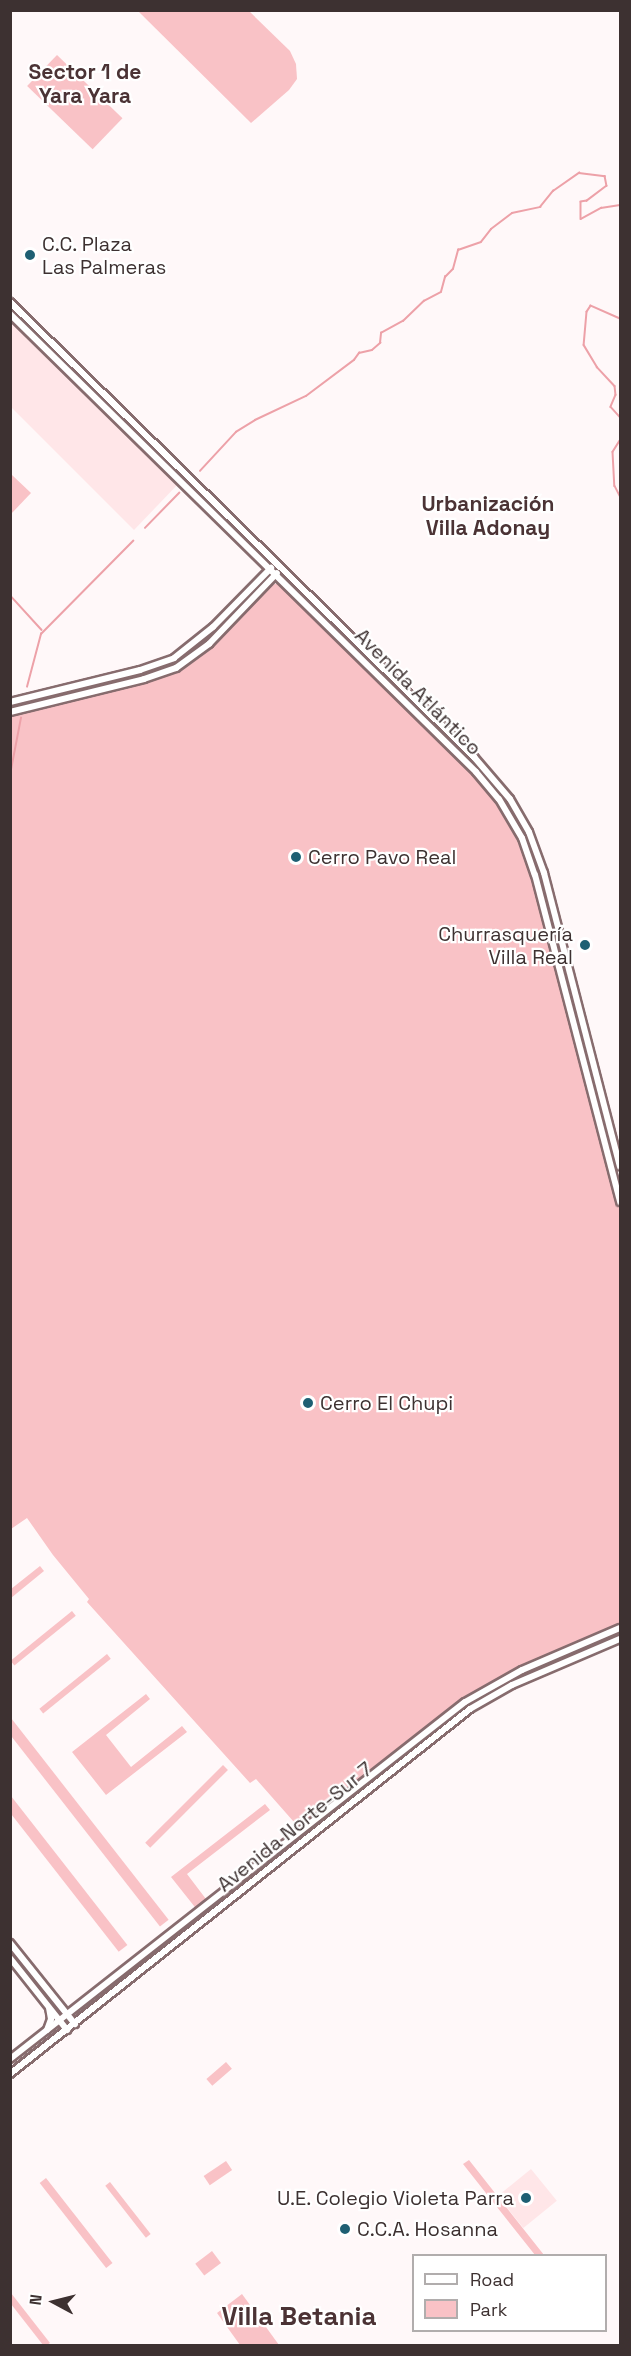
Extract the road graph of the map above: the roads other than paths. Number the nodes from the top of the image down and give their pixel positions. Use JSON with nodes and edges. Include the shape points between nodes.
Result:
{"nodes":[{"id":1,"x":10,"y":302,"type":"edge"},
{"id":2,"x":10,"y":314,"type":"edge"},
{"id":3,"x":261,"y":560,"type":"junction"},
{"id":4,"x":276,"y":563,"type":"junction"},
{"id":5,"x":270,"y":569,"type":"junction"},
{"id":6,"x":282,"y":569,"type":"junction"},
{"id":7,"x":276,"y":574,"type":"junction"},
{"id":8,"x":261,"y":578,"type":"junction"},
{"id":9,"x":286,"y":585,"type":"junction"},
{"id":10,"x":265,"y":587,"type":"junction"},
{"id":11,"x":10,"y":702,"type":"edge"},
{"id":12,"x":10,"y":712,"type":"edge"},
{"id":13,"x":621,"y":1166,"type":"edge"},
{"id":14,"x":621,"y":1202,"type":"edge"},
{"id":15,"x":621,"y":1627,"type":"edge"},
{"id":16,"x":621,"y":1639,"type":"edge"},
{"id":17,"x":10,"y":1943,"type":"edge"},
{"id":18,"x":10,"y":1958,"type":"edge"},
{"id":19,"x":58,"y":2002,"type":"junction"},
{"id":20,"x":79,"y":2005,"type":"junction"},
{"id":21,"x":49,"y":2008,"type":"junction"},
{"id":22,"x":67,"y":2014,"type":"junction"},
{"id":23,"x":59,"y":2021,"type":"junction"},
{"id":24,"x":75,"y":2024,"type":"junction"},
{"id":25,"x":67,"y":2030,"type":"junction"},
{"id":26,"x":45,"y":2032,"type":"junction"},
{"id":27,"x":10,"y":2059,"type":"edge"},
{"id":28,"x":10,"y":2074,"type":"edge"}],
"edges":[{"from":1,"to":4,"type":"main road","name":"Avenida Atlántico"},
{"from":2,"to":3,"type":"main road","name":"Avenida Atlántico"},
{"from":3,"to":5,"type":"main road","name":"Avenida Atlántico"},
{"from":3,"to":8,"type":"main road"},
{"from":4,"to":5,"type":"main road"},
{"from":4,"to":6,"type":"main road","name":"Avenida Atlántico"},
{"from":5,"to":7,"type":"main road","name":"Avenida Atlántico"},
{"from":5,"to":8,"type":"main road"},
{"from":6,"to":7,"type":"main road"},
{"from":6,"to":13,"type":"main road","name":"Avenida Atlántico","via":[[492,775],[524,822],[544,873]]},
{"from":7,"to":9,"type":"main road","name":"Avenida Atlántico"},
{"from":7,"to":10,"type":"main road"},
{"from":8,"to":11,"type":"main road","via":[[204,635],[174,658],[141,670]]},
{"from":9,"to":10,"type":"main road"},
{"from":9,"to":14,"type":"main road","name":"Avenida Atlántico","via":[[476,772],[514,823],[537,883]]},
{"from":10,"to":12,"type":"main road","via":[[209,644],[176,668]]},
{"from":15,"to":20,"type":"main road","name":"Avenida Norte-Sur 7","via":[[522,1670],[465,1702]]},
{"from":16,"to":24,"type":"main road","name":"Avenida Norte-Sur 7","via":[[512,1685],[470,1709]]},
{"from":17,"to":19,"type":"main road"},
{"from":18,"to":21,"type":"main road"},
{"from":19,"to":20,"type":"main road"},
{"from":19,"to":22,"type":"main road"},
{"from":20,"to":22,"type":"main road","name":"Avenida Norte-Sur 7"},
{"from":21,"to":23,"type":"main road"},
{"from":21,"to":26,"type":"main road","via":[[51,2019]]},
{"from":22,"to":23,"type":"main road","name":"Avenida Norte-Sur 7"},
{"from":22,"to":24,"type":"main road"},
{"from":23,"to":25,"type":"main road"},
{"from":23,"to":26,"type":"main road","name":"Avenida Norte-Sur 7"},
{"from":24,"to":25,"type":"main road","name":"Avenida Norte-Sur 7"},
{"from":25,"to":28,"type":"main road","name":"Avenida Norte-Sur 7"},
{"from":26,"to":27,"type":"main road","name":"Avenida Norte-Sur 7"}]}
